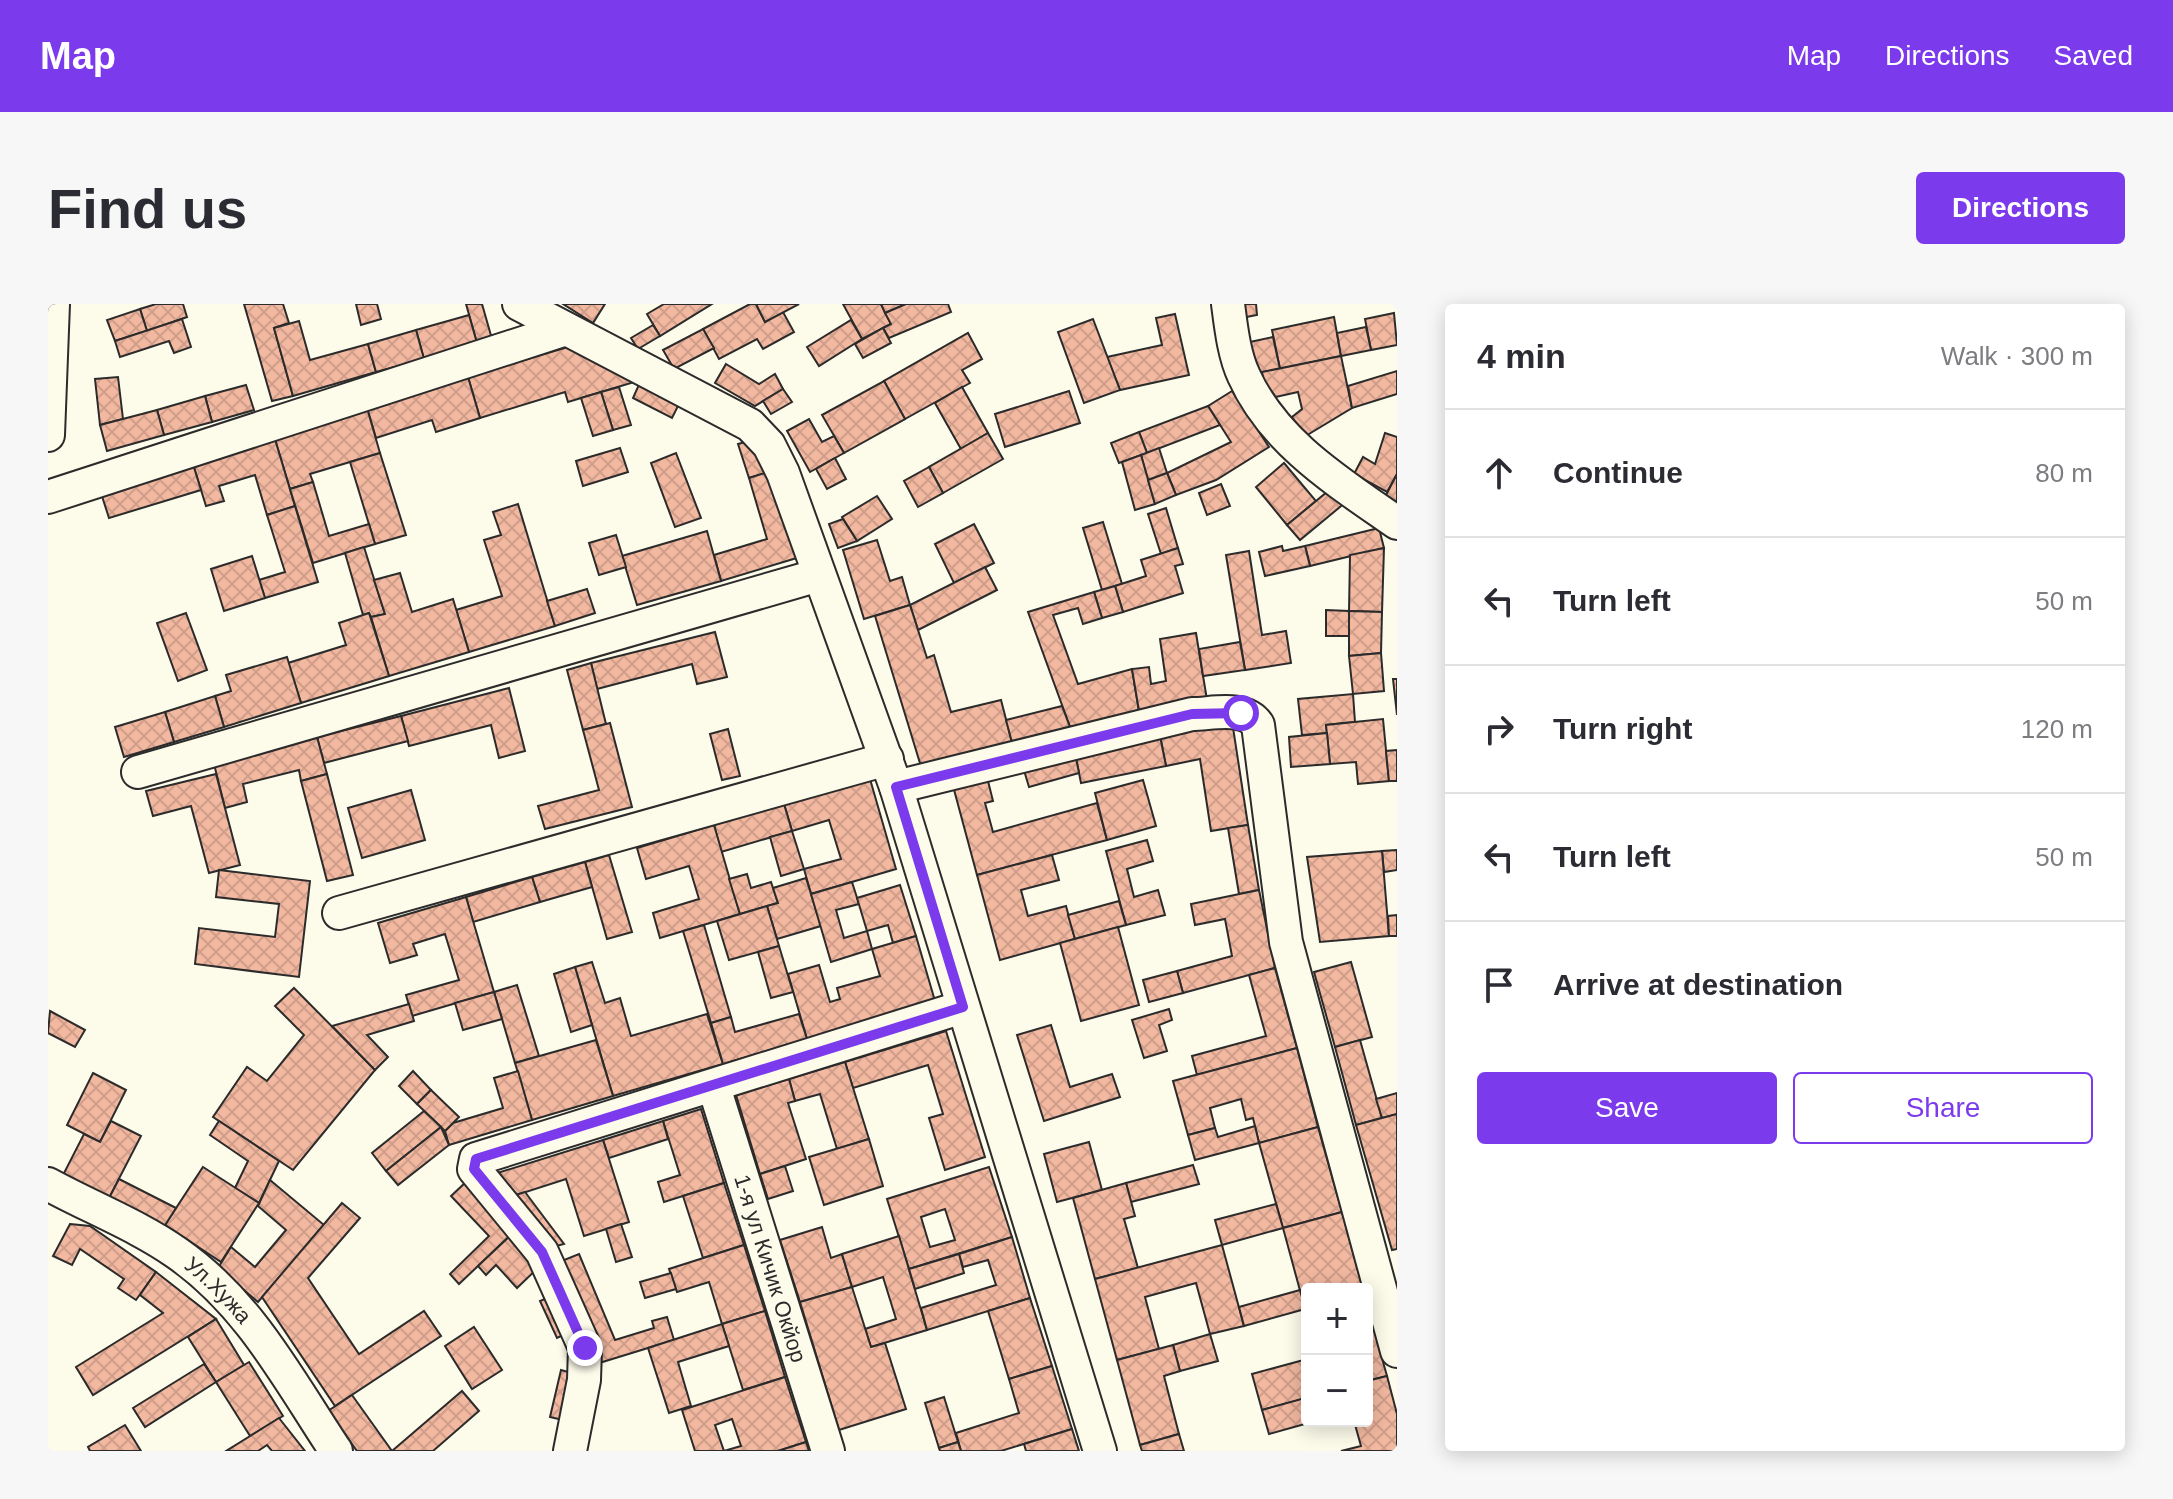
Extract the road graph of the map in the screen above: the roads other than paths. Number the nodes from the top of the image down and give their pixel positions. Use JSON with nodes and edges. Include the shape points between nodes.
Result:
{"nodes":[{"id":1,"x":53,"y":304,"type":"edge"},
{"id":2,"x":519,"y":304,"type":"edge"},
{"id":3,"x":1228,"y":304,"type":"edge"},
{"id":4,"x":566,"y":329,"type":"junction"},
{"id":5,"x":48,"y":435,"type":"edge"},
{"id":6,"x":48,"y":497,"type":"edge"},
{"id":7,"x":1397,"y":523,"type":"edge"},
{"id":8,"x":819,"y":575,"type":"junction"},
{"id":9,"x":138,"y":772,"type":"dead end"},
{"id":10,"x":892,"y":773,"type":"junction"},
{"id":11,"x":339,"y":913,"type":"dead end"},
{"id":12,"x":963,"y":1007,"type":"junction"},
{"id":13,"x":714,"y":1087,"type":"junction"},
{"id":14,"x":48,"y":1184,"type":"edge"},
{"id":15,"x":1397,"y":1351,"type":"edge"},
{"id":16,"x":336,"y":1451,"type":"edge"},
{"id":17,"x":570,"y":1451,"type":"edge"},
{"id":18,"x":828,"y":1451,"type":"edge"},
{"id":19,"x":1100,"y":1451,"type":"edge"}],
"edges":[{"from":1,"to":5,"type":"street"},
{"from":2,"to":4,"type":"street"},
{"from":3,"to":7,"type":"street","via":[[1243,375],[1270,418],[1316,466]]},
{"from":4,"to":6,"type":"street"},
{"from":4,"to":8,"type":"street","via":[[750,425],[769,445],[783,473]]},
{"from":8,"to":9,"type":"street"},
{"from":8,"to":10,"type":"street"},
{"from":10,"to":11,"type":"street"},
{"from":10,"to":12,"type":"street"},
{"from":10,"to":15,"type":"street","via":[[1192,714],[1241,713],[1254,719],[1286,942]]},
{"from":12,"to":13,"type":"street"},
{"from":12,"to":19,"type":"street"},
{"from":13,"to":17,"type":"street","via":[[476,1159],[474,1169],[542,1252],[585,1348]]},
{"from":13,"to":18,"type":"street","name":"1-я ул Кичик Окйор"},
{"from":14,"to":16,"type":"street","name":"Ул.Хужа","via":[[177,1252],[236,1303]]}]}
